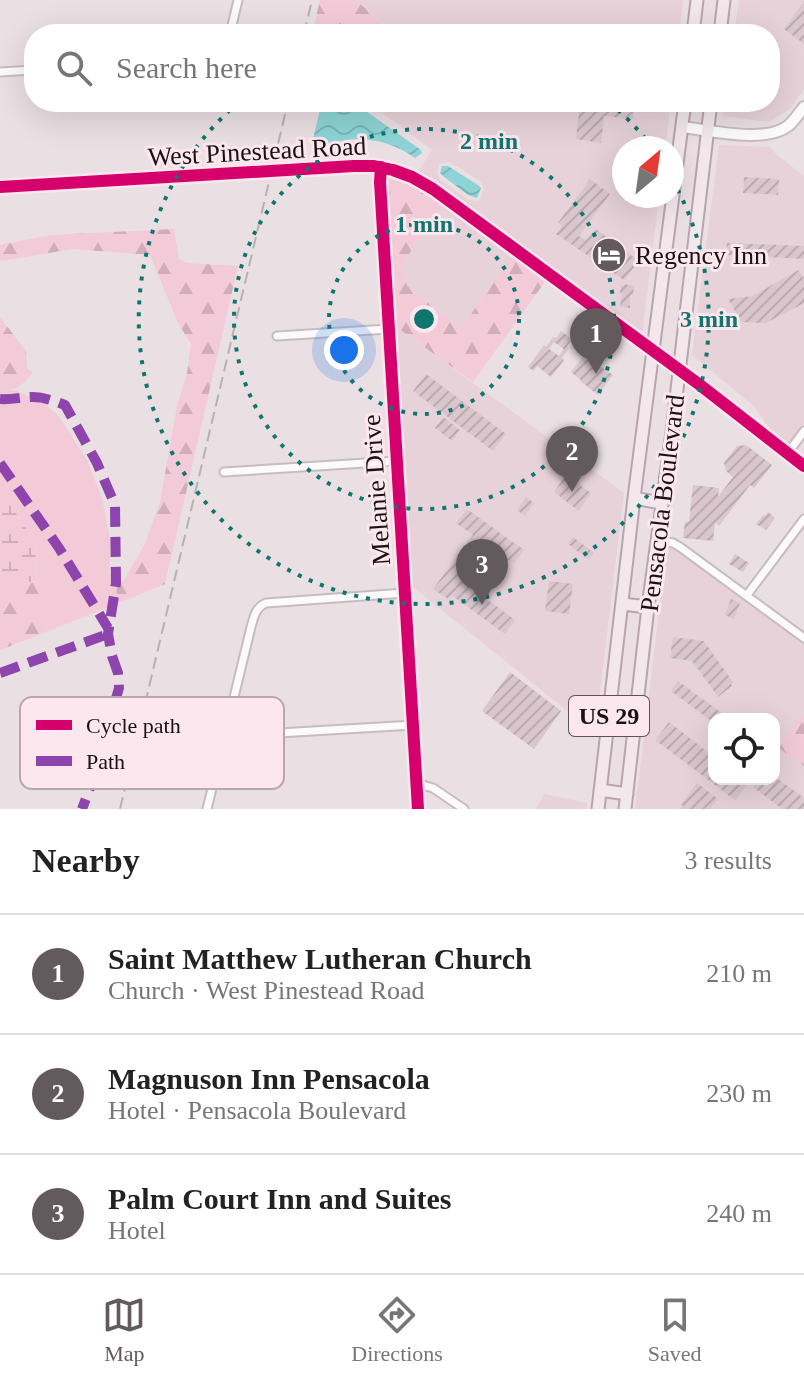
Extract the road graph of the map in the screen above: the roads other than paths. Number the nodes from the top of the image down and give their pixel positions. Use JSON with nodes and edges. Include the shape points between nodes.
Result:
{"nodes":[{"id":1,"x":238,"y":0,"type":"edge"},
{"id":2,"x":697,"y":0,"type":"edge"},
{"id":3,"x":723,"y":2,"type":"edge"},
{"id":4,"x":232,"y":24,"type":"edge"},
{"id":5,"x":694,"y":24,"type":"edge"},
{"id":6,"x":721,"y":24,"type":"edge"},
{"id":7,"x":24,"y":71,"type":"edge"},
{"id":8,"x":0,"y":72,"type":"edge"},
{"id":9,"x":804,"y":107,"type":"edge"},
{"id":10,"x":684,"y":112,"type":"edge"},
{"id":11,"x":710,"y":112,"type":"edge"},
{"id":12,"x":682,"y":127,"type":"junction"},
{"id":13,"x":708,"y":129,"type":"junction"},
{"id":14,"x":381,"y":167,"type":"junction"},
{"id":15,"x":0,"y":187,"type":"edge"},
{"id":16,"x":388,"y":329,"type":"junction"},
{"id":17,"x":277,"y":336,"type":"dead end"},
{"id":18,"x":654,"y":352,"type":"junction"},
{"id":19,"x":679,"y":369,"type":"junction"},
{"id":20,"x":804,"y":431,"type":"edge"},
{"id":21,"x":788,"y":453,"type":"junction"},
{"id":22,"x":397,"y":461,"type":"junction"},
{"id":23,"x":804,"y":466,"type":"edge"},
{"id":24,"x":224,"y":472,"type":"dead end"},
{"id":25,"x":634,"y":498,"type":"junction"},
{"id":26,"x":661,"y":503,"type":"junction"},
{"id":27,"x":804,"y":519,"type":"edge"},
{"id":28,"x":657,"y":540,"type":"junction"},
{"id":29,"x":405,"y":593,"type":"junction"},
{"id":30,"x":747,"y":595,"type":"junction"},
{"id":31,"x":622,"y":604,"type":"junction"},
{"id":32,"x":648,"y":607,"type":"junction"},
{"id":33,"x":804,"y":638,"type":"edge"},
{"id":34,"x":234,"y":697,"type":"edge"},
{"id":35,"x":413,"y":725,"type":"junction"},
{"id":36,"x":284,"y":733,"type":"edge"},
{"id":37,"x":416,"y":783,"type":"junction"},
{"id":38,"x":212,"y":789,"type":"edge"},
{"id":39,"x":600,"y":790,"type":"junction"},
{"id":40,"x":627,"y":794,"type":"junction"},
{"id":41,"x":207,"y":809,"type":"edge"},
{"id":42,"x":418,"y":809,"type":"edge"},
{"id":43,"x":464,"y":809,"type":"edge"},
{"id":44,"x":598,"y":809,"type":"edge"},
{"id":45,"x":625,"y":809,"type":"edge"}],
"edges":[{"from":1,"to":4,"type":"street"},
{"from":2,"to":5,"type":"main road"},
{"from":3,"to":6,"type":"main road"},
{"from":7,"to":8,"type":"street"},
{"from":9,"to":13,"type":"main road","via":[[788,126],[771,135]]},
{"from":10,"to":12,"type":"main road","name":"Pensacola Boulevard","number":"US 29"},
{"from":11,"to":13,"type":"main road","name":"Pensacola Boulevard","number":"US 29"},
{"from":12,"to":13,"type":"main road"},
{"from":12,"to":18,"type":"main road","name":"Pensacola Boulevard","number":"US 29"},
{"from":13,"to":19,"type":"main road","name":"Pensacola Boulevard","number":"US 29"},
{"from":14,"to":15,"type":"street","name":"West Pinestead Road"},
{"from":14,"to":16,"type":"street","name":"Melanie Drive"},
{"from":14,"to":18,"type":"street","name":"West Pinestead Road","via":[[433,189]]},
{"from":16,"to":17,"type":"street"},
{"from":16,"to":22,"type":"street","name":"Melanie Drive"},
{"from":18,"to":19,"type":"street","name":"West Pinestead Road"},
{"from":18,"to":25,"type":"main road","name":"Pensacola Boulevard","number":"US 29"},
{"from":19,"to":21,"type":"street","name":"West Pinestead Road"},
{"from":19,"to":26,"type":"main road","name":"Pensacola Boulevard","number":"US 29"},
{"from":20,"to":21,"type":"street"},
{"from":21,"to":23,"type":"street","name":"West Pinestead Road"},
{"from":22,"to":24,"type":"street"},
{"from":22,"to":29,"type":"street","name":"Melanie Drive"},
{"from":25,"to":26,"type":"main road"},
{"from":25,"to":31,"type":"main road","name":"Pensacola Boulevard","number":"US 29"},
{"from":26,"to":28,"type":"main road","name":"Pensacola Boulevard","number":"US 29"},
{"from":27,"to":30,"type":"street"},
{"from":28,"to":30,"type":"street","via":[[680,547]]},
{"from":28,"to":32,"type":"main road","name":"Pensacola Boulevard","number":"US 29"},
{"from":29,"to":34,"type":"street","via":[[259,606]]},
{"from":29,"to":35,"type":"street","name":"Melanie Drive"},
{"from":30,"to":33,"type":"street"},
{"from":31,"to":32,"type":"main road"},
{"from":31,"to":39,"type":"main road","name":"Pensacola Boulevard","number":"US 29"},
{"from":32,"to":40,"type":"main road","name":"Pensacola Boulevard","number":"US 29"},
{"from":35,"to":36,"type":"street"},
{"from":35,"to":37,"type":"street","name":"Melanie Drive"},
{"from":37,"to":42,"type":"street","name":"Melanie Drive"},
{"from":37,"to":43,"type":"street"},
{"from":38,"to":41,"type":"street"},
{"from":39,"to":40,"type":"main road"},
{"from":39,"to":44,"type":"main road","name":"Pensacola Boulevard","number":"US 29"},
{"from":40,"to":45,"type":"main road","name":"Pensacola Boulevard","number":"US 29"}]}
